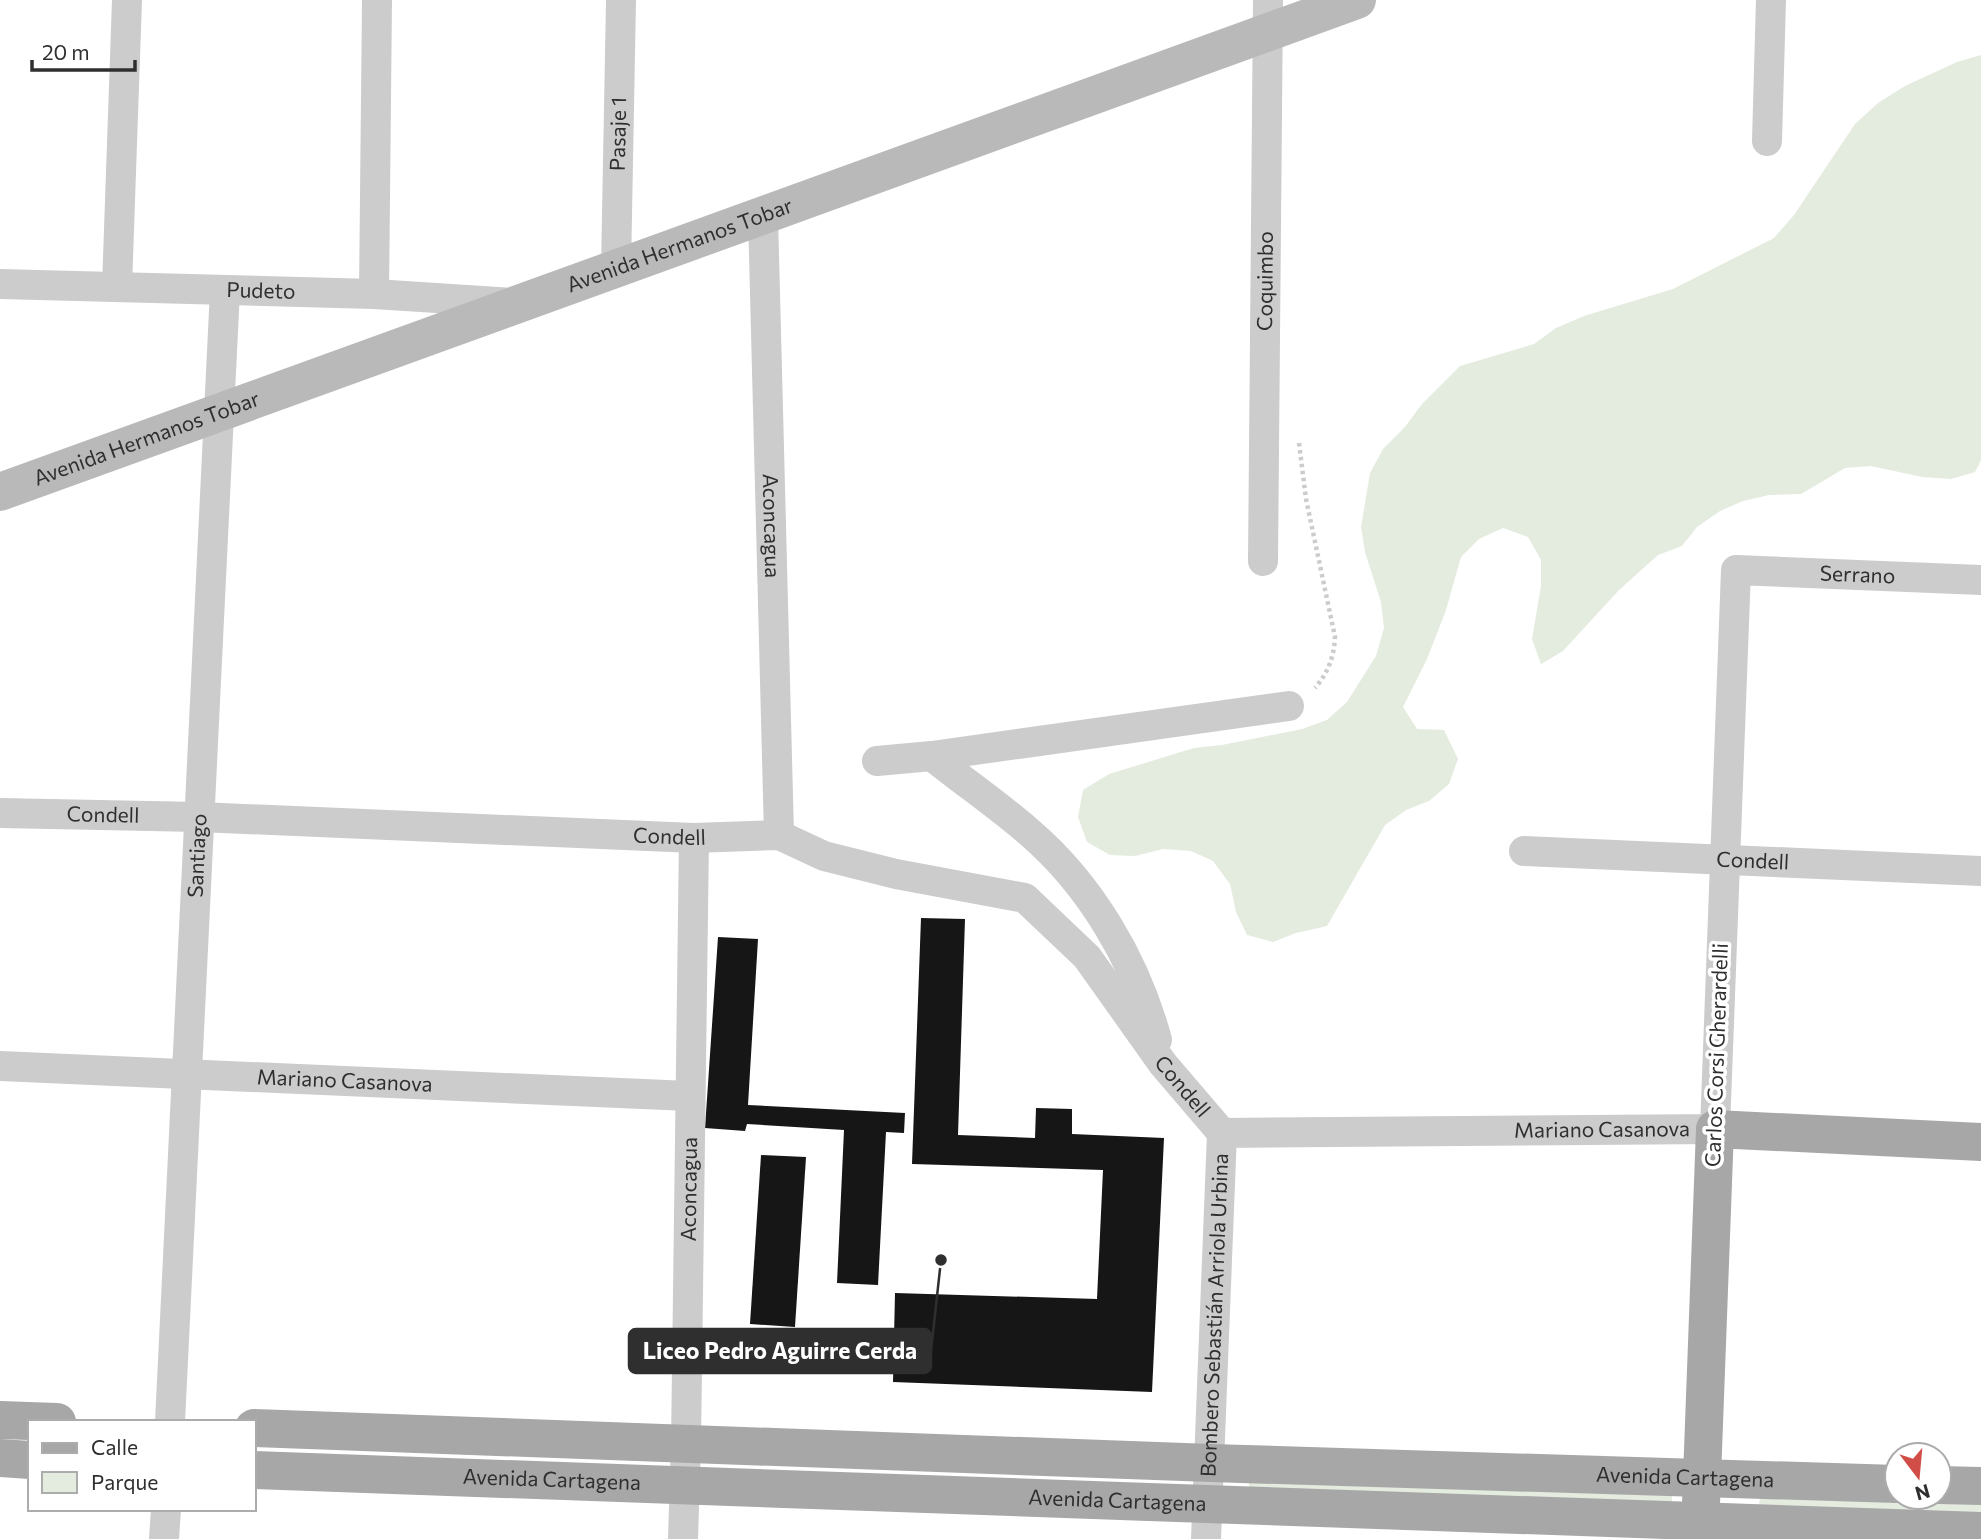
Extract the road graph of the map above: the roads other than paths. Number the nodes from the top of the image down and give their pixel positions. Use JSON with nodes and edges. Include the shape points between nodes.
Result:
{"nodes":[{"id":1,"x":127,"y":0,"type":"edge"},
{"id":2,"x":377,"y":0,"type":"edge"},
{"id":3,"x":621,"y":0,"type":"edge"},
{"id":4,"x":1357,"y":0,"type":"edge"},
{"id":5,"x":1771,"y":0,"type":"edge"},
{"id":6,"x":1268,"y":16,"type":"edge"},
{"id":7,"x":1767,"y":141,"type":"dead end"},
{"id":8,"x":763,"y":215,"type":"junction"},
{"id":9,"x":616,"y":269,"type":"junction"},
{"id":10,"x":0,"y":284,"type":"edge"},
{"id":11,"x":117,"y":287,"type":"junction"},
{"id":12,"x":225,"y":290,"type":"junction"},
{"id":13,"x":374,"y":294,"type":"junction"},
{"id":14,"x":520,"y":303,"type":"junction"},
{"id":15,"x":219,"y":412,"type":"junction"},
{"id":16,"x":0,"y":492,"type":"edge"},
{"id":17,"x":1263,"y":561,"type":"dead end"},
{"id":18,"x":1735,"y":570,"type":"joint"},
{"id":19,"x":1981,"y":580,"type":"edge"},
{"id":20,"x":1289,"y":706,"type":"road end"},
{"id":21,"x":932,"y":756,"type":"junction"},
{"id":22,"x":877,"y":761,"type":"dead end"},
{"id":23,"x":0,"y":813,"type":"edge"},
{"id":24,"x":199,"y":817,"type":"junction"},
{"id":25,"x":779,"y":835,"type":"junction"},
{"id":26,"x":694,"y":838,"type":"junction"},
{"id":27,"x":1524,"y":851,"type":"dead end"},
{"id":28,"x":1725,"y":860,"type":"junction"},
{"id":29,"x":1981,"y":871,"type":"edge"},
{"id":30,"x":1163,"y":1064,"type":"junction"},
{"id":31,"x":0,"y":1066,"type":"edge"},
{"id":32,"x":187,"y":1074,"type":"junction"},
{"id":33,"x":689,"y":1096,"type":"junction"},
{"id":34,"x":1715,"y":1129,"type":"junction"},
{"id":35,"x":1222,"y":1133,"type":"junction"},
{"id":36,"x":1981,"y":1142,"type":"edge"},
{"id":37,"x":0,"y":1420,"type":"edge"},
{"id":38,"x":170,"y":1420,"type":"edge"},
{"id":39,"x":28,"y":1421,"type":"edge"},
{"id":40,"x":256,"y":1428,"type":"edge"},
{"id":41,"x":686,"y":1443,"type":"junction"},
{"id":42,"x":0,"y":1458,"type":"edge"},
{"id":43,"x":28,"y":1460,"type":"edge"},
{"id":44,"x":1211,"y":1463,"type":"junction"},
{"id":45,"x":256,"y":1470,"type":"edge"},
{"id":46,"x":1702,"y":1477,"type":"junction"},
{"id":47,"x":1883,"y":1483,"type":"edge"},
{"id":48,"x":684,"y":1484,"type":"junction"},
{"id":49,"x":1953,"y":1485,"type":"edge"},
{"id":50,"x":1981,"y":1486,"type":"edge"},
{"id":51,"x":166,"y":1511,"type":"edge"},
{"id":52,"x":1207,"y":1521,"type":"edge"},
{"id":53,"x":1700,"y":1531,"type":"edge"},
{"id":54,"x":1981,"y":1531,"type":"edge"},
{"id":55,"x":164,"y":1539,"type":"edge"},
{"id":56,"x":683,"y":1539,"type":"edge"}],
"edges":[{"from":1,"to":11,"type":"street"},
{"from":2,"to":13,"type":"street"},
{"from":3,"to":9,"type":"street","name":"Pasaje 1"},
{"from":4,"to":6,"type":"street","name":"Avenida Hermanos Tobar"},
{"from":5,"to":7,"type":"street"},
{"from":6,"to":8,"type":"street","name":"Avenida Hermanos Tobar"},
{"from":6,"to":17,"type":"street","name":"Coquimbo"},
{"from":8,"to":9,"type":"street","name":"Avenida Hermanos Tobar"},
{"from":8,"to":25,"type":"street","name":"Aconcagua"},
{"from":9,"to":14,"type":"street","name":"Avenida Hermanos Tobar"},
{"from":10,"to":11,"type":"street","name":"Pudeto"},
{"from":11,"to":12,"type":"street","name":"Pudeto"},
{"from":12,"to":13,"type":"street","name":"Pudeto"},
{"from":12,"to":15,"type":"street","name":"Santiago"},
{"from":13,"to":14,"type":"street","name":"Pudeto"},
{"from":14,"to":15,"type":"street","name":"Avenida Hermanos Tobar"},
{"from":15,"to":16,"type":"street","name":"Avenida Hermanos Tobar"},
{"from":15,"to":24,"type":"street","name":"Santiago"},
{"from":18,"to":19,"type":"street","name":"Serrano"},
{"from":18,"to":28,"type":"street","name":"Carlos Corsi Gherardelli"},
{"from":20,"to":21,"type":"street"},
{"from":21,"to":22,"type":"street"},
{"from":21,"to":30,"type":"street","via":[[1032,834],[1085,893],[1126,958]]},
{"from":23,"to":24,"type":"street","name":"Condell"},
{"from":24,"to":26,"type":"street","name":"Condell"},
{"from":24,"to":32,"type":"street","name":"Santiago"},
{"from":25,"to":26,"type":"street","name":"Condell"},
{"from":25,"to":30,"type":"street","name":"Condell","via":[[824,856],[1025,898],[1087,957]]},
{"from":26,"to":33,"type":"street","name":"Aconcagua"},
{"from":27,"to":28,"type":"street","name":"Condell"},
{"from":28,"to":29,"type":"street","name":"Condell"},
{"from":28,"to":34,"type":"street","name":"Carlos Corsi Gherardelli"},
{"from":30,"to":35,"type":"street","name":"Condell"},
{"from":31,"to":32,"type":"street","name":"Mariano Casanova"},
{"from":32,"to":33,"type":"street","name":"Mariano Casanova"},
{"from":32,"to":38,"type":"street","name":"Santiago"},
{"from":33,"to":41,"type":"street","name":"Aconcagua"},
{"from":34,"to":35,"type":"street","name":"Mariano Casanova"},
{"from":34,"to":36,"type":"main road","name":"Mariano Casanova"},
{"from":34,"to":46,"type":"main road","name":"Carlos Corsi Gherardelli"},
{"from":35,"to":44,"type":"street","name":"Bombero Sebastián Arriola Urbina"},
{"from":37,"to":39,"type":"main road"},
{"from":40,"to":41,"type":"main road","name":"Avenida Cartagena"},
{"from":41,"to":44,"type":"main road","name":"Avenida Cartagena"},
{"from":41,"to":48,"type":"street","name":"Aconcagua"},
{"from":42,"to":43,"type":"main road"},
{"from":44,"to":46,"type":"main road","name":"Avenida Cartagena"},
{"from":44,"to":52,"type":"street","name":"Bombero Sebastián Arriola Urbina"},
{"from":45,"to":48,"type":"main road","name":"Avenida Cartagena"},
{"from":46,"to":47,"type":"main road","name":"Avenida Cartagena"},
{"from":46,"to":53,"type":"main road","name":"Carlos Corsi Gherardelli"},
{"from":48,"to":52,"type":"main road","name":"Avenida Cartagena"},
{"from":48,"to":56,"type":"street","name":"Aconcagua"},
{"from":49,"to":50,"type":"main road"},
{"from":51,"to":55,"type":"street"},
{"from":52,"to":53,"type":"main road","name":"Avenida Cartagena"},
{"from":53,"to":54,"type":"main road","name":"Avenida Cartagena"}]}
